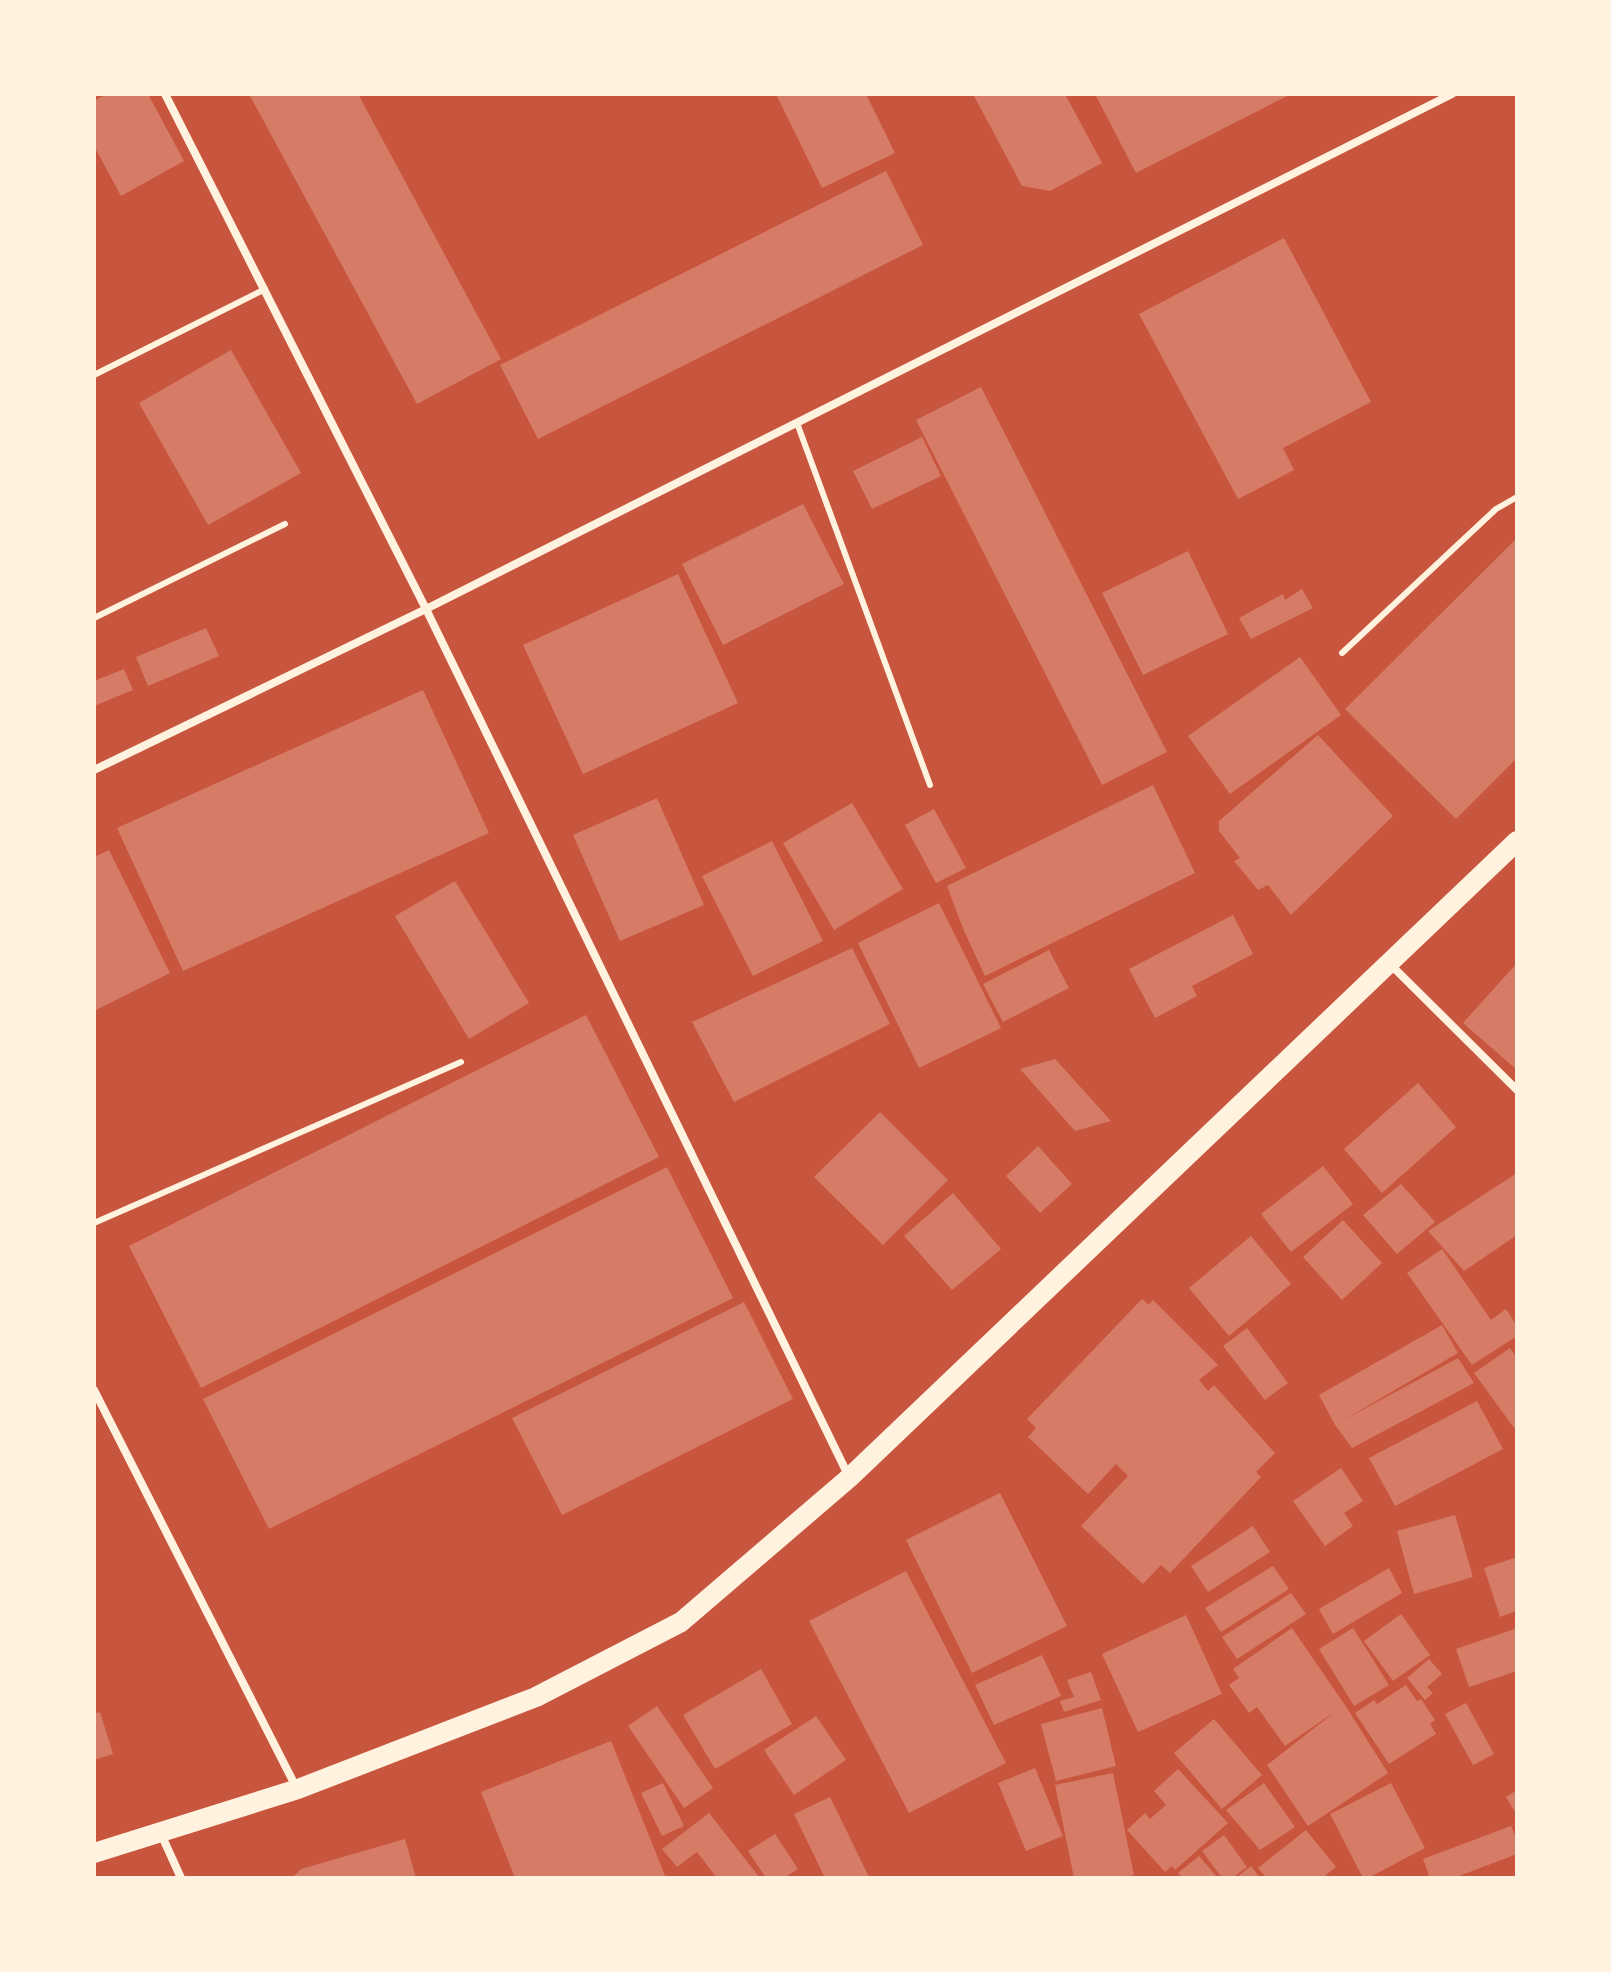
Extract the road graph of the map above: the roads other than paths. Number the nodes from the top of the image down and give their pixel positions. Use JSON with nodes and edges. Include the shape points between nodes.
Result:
{"nodes":[{"id":1,"x":165,"y":94,"type":"edge"},
{"id":2,"x":1452,"y":94,"type":"edge"},
{"id":3,"x":265,"y":289,"type":"junction"},
{"id":4,"x":94,"y":375,"type":"edge"},
{"id":5,"x":797,"y":423,"type":"junction"},
{"id":6,"x":1517,"y":497,"type":"edge"},
{"id":7,"x":285,"y":524,"type":"dead end"},
{"id":8,"x":426,"y":609,"type":"junction"},
{"id":9,"x":94,"y":618,"type":"edge"},
{"id":10,"x":1342,"y":653,"type":"dead end"},
{"id":11,"x":94,"y":770,"type":"edge"},
{"id":12,"x":930,"y":785,"type":"dead end"},
{"id":13,"x":1514,"y":850,"type":"edge"},
{"id":14,"x":1390,"y":964,"type":"junction"},
{"id":15,"x":461,"y":1062,"type":"dead end"},
{"id":16,"x":1517,"y":1090,"type":"edge"},
{"id":17,"x":94,"y":1223,"type":"edge"},
{"id":18,"x":94,"y":1390,"type":"edge"},
{"id":19,"x":849,"y":1478,"type":"junction"},
{"id":20,"x":298,"y":1789,"type":"junction"},
{"id":21,"x":161,"y":1834,"type":"junction"},
{"id":22,"x":94,"y":1853,"type":"edge"},
{"id":23,"x":181,"y":1878,"type":"edge"}],
"edges":[{"from":1,"to":3,"type":"street"},
{"from":2,"to":5,"type":"street"},
{"from":3,"to":4,"type":"lane"},
{"from":3,"to":8,"type":"street"},
{"from":5,"to":8,"type":"street"},
{"from":5,"to":12,"type":"lane"},
{"from":6,"to":10,"type":"lane","via":[[1496,509]]},
{"from":7,"to":9,"type":"lane"},
{"from":8,"to":11,"type":"street"},
{"from":8,"to":19,"type":"street"},
{"from":13,"to":14,"type":"main road"},
{"from":14,"to":16,"type":"street"},
{"from":14,"to":19,"type":"main road"},
{"from":15,"to":17,"type":"lane"},
{"from":18,"to":20,"type":"street"},
{"from":19,"to":20,"type":"main road","via":[[681,1622],[536,1697]]},
{"from":20,"to":21,"type":"main road"},
{"from":21,"to":22,"type":"main road"},
{"from":21,"to":23,"type":"street"}]}
